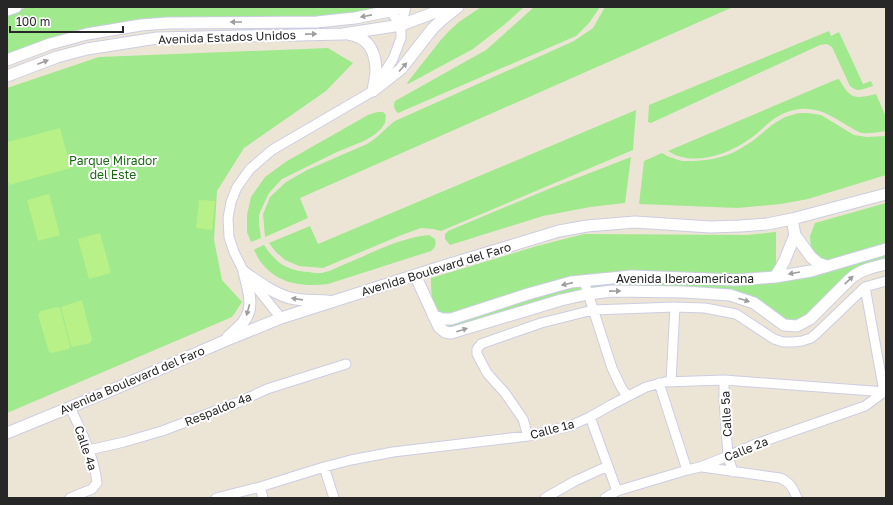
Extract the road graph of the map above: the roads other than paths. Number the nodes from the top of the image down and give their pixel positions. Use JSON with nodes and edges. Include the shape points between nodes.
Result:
{"nodes":[{"id":1,"x":16,"y":7,"type":"edge"},
{"id":2,"x":405,"y":7,"type":"edge"},
{"id":3,"x":449,"y":7,"type":"edge"},
{"id":4,"x":458,"y":7,"type":"edge"},
{"id":5,"x":389,"y":9,"type":"edge"},
{"id":6,"x":7,"y":10,"type":"edge"},
{"id":7,"x":401,"y":25,"type":"junction"},
{"id":8,"x":343,"y":34,"type":"junction"},
{"id":9,"x":7,"y":60,"type":"edge"},
{"id":10,"x":7,"y":76,"type":"edge"},
{"id":11,"x":373,"y":91,"type":"junction"},
{"id":12,"x":886,"y":194,"type":"edge"},
{"id":13,"x":792,"y":219,"type":"junction"},
{"id":14,"x":795,"y":235,"type":"junction"},
{"id":15,"x":886,"y":249,"type":"edge"},
{"id":16,"x":886,"y":264,"type":"edge"},
{"id":17,"x":826,"y":266,"type":"junction"},
{"id":18,"x":244,"y":272,"type":"junction"},
{"id":19,"x":415,"y":275,"type":"junction"},
{"id":20,"x":775,"y":277,"type":"junction"},
{"id":21,"x":584,"y":281,"type":"junction"},
{"id":22,"x":886,"y":281,"type":"edge"},
{"id":23,"x":865,"y":287,"type":"junction"},
{"id":24,"x":588,"y":294,"type":"junction"},
{"id":25,"x":336,"y":301,"type":"junction"},
{"id":26,"x":675,"y":308,"type":"junction"},
{"id":27,"x":593,"y":310,"type":"junction"},
{"id":28,"x":433,"y":316,"type":"junction"},
{"id":29,"x":281,"y":318,"type":"junction"},
{"id":30,"x":222,"y":342,"type":"junction"},
{"id":31,"x":346,"y":364,"type":"dead end"},
{"id":32,"x":724,"y":380,"type":"junction"},
{"id":33,"x":672,"y":381,"type":"junction"},
{"id":34,"x":659,"y":383,"type":"junction"},
{"id":35,"x":885,"y":392,"type":"edge"},
{"id":36,"x":627,"y":396,"type":"junction"},
{"id":37,"x":70,"y":407,"type":"junction"},
{"id":38,"x":590,"y":417,"type":"junction"},
{"id":39,"x":7,"y":433,"type":"edge"},
{"id":40,"x":528,"y":436,"type":"junction"},
{"id":41,"x":89,"y":450,"type":"junction"},
{"id":42,"x":728,"y":456,"type":"junction"},
{"id":43,"x":608,"y":466,"type":"junction"},
{"id":44,"x":324,"y":467,"type":"junction"},
{"id":45,"x":700,"y":467,"type":"junction"},
{"id":46,"x":687,"y":470,"type":"junction"},
{"id":47,"x":733,"y":472,"type":"junction"},
{"id":48,"x":260,"y":487,"type":"junction"},
{"id":49,"x":617,"y":492,"type":"junction"},
{"id":50,"x":70,"y":498,"type":"edge"},
{"id":51,"x":216,"y":498,"type":"edge"},
{"id":52,"x":263,"y":498,"type":"edge"},
{"id":53,"x":334,"y":498,"type":"edge"},
{"id":54,"x":545,"y":498,"type":"edge"},
{"id":55,"x":605,"y":498,"type":"edge"},
{"id":56,"x":797,"y":498,"type":"edge"}],
"edges":[{"from":1,"to":6,"type":"street"},
{"from":2,"to":5,"type":"street","name":"Avenida Estados Unidos"},
{"from":2,"to":7,"type":"street"},
{"from":3,"to":7,"type":"street","name":"Avenida Estados Unidos"},
{"from":11,"to":4,"type":"street","one_way":true,"via":[[402,70],[433,28]]},
{"from":5,"to":7,"type":"street"},
{"from":5,"to":9,"type":"street","name":"Avenida Estados Unidos","one_way":true,"via":[[355,18],[317,22],[141,25],[87,34]]},
{"from":7,"to":8,"type":"street","name":"Avenida Estados Unidos"},
{"from":7,"to":11,"type":"street","via":[[401,38],[393,59]]},
{"from":10,"to":8,"type":"street","name":"Avenida Estados Unidos","one_way":true,"via":[[57,57],[87,49],[157,38]]},
{"from":8,"to":11,"type":"street","via":[[361,38],[368,43],[374,56],[376,70]]},
{"from":11,"to":18,"type":"street","via":[[272,150],[250,169],[237,187],[228,218],[229,237]]},
{"from":12,"to":13,"type":"street","name":"Avenida Boulevard del Faro"},
{"from":13,"to":14,"type":"street"},
{"from":13,"to":19,"type":"street","name":"Avenida Boulevard del Faro","via":[[740,226],[710,227],[635,222],[587,226]]},
{"from":14,"to":17,"type":"street","via":[[811,257]]},
{"from":14,"to":20,"type":"street"},
{"from":15,"to":17,"type":"street","name":"Avenida Iberoamericana"},
{"from":24,"to":16,"type":"street","name":"Avenida Iberoamericana","one_way":true,"via":[[612,291],[730,295],[754,303],[784,325],[797,326],[810,319],[855,274]]},
{"from":17,"to":20,"type":"street","name":"Avenida Iberoamericana","one_way":true},
{"from":25,"to":18,"type":"street","one_way":true,"via":[[290,298]]},
{"from":18,"to":29,"type":"street"},
{"from":18,"to":30,"type":"street","one_way":true,"via":[[250,302],[249,312],[244,322]]},
{"from":19,"to":25,"type":"street","name":"Avenida Boulevard del Faro"},
{"from":19,"to":28,"type":"street","name":"Avenida Iberoamericana"},
{"from":20,"to":21,"type":"street","name":"Avenida Iberoamericana","via":[[736,280],[632,276]]},
{"from":21,"to":24,"type":"street"},
{"from":21,"to":28,"type":"street","name":"Avenida Iberoamericana","one_way":true,"via":[[570,282],[451,318]]},
{"from":22,"to":23,"type":"street"},
{"from":23,"to":26,"type":"street","via":[[817,334],[802,341],[783,342],[774,339],[736,314],[705,308]]},
{"from":23,"to":35,"type":"street"},
{"from":24,"to":27,"type":"street"},
{"from":28,"to":24,"type":"street","name":"Avenida Iberoamericana","one_way":true,"via":[[439,327],[451,333]]},
{"from":25,"to":29,"type":"street","name":"Avenida Boulevard del Faro"},
{"from":26,"to":27,"type":"street"},
{"from":26,"to":33,"type":"street"},
{"from":27,"to":36,"type":"street","via":[[612,368]]},
{"from":27,"to":40,"type":"street","via":[[541,323],[478,347],[477,354],[487,373],[523,419]]},
{"from":29,"to":30,"type":"street","name":"Avenida Boulevard del Faro"},
{"from":30,"to":37,"type":"street","name":"Avenida Boulevard del Faro"},
{"from":31,"to":41,"type":"street","name":"Respaldo 4a","via":[[267,389],[162,431]]},
{"from":32,"to":33,"type":"street","name":"Calle 1a"},
{"from":32,"to":35,"type":"street","name":"Calle 1a"},
{"from":32,"to":42,"type":"street","name":"Calle 5a"},
{"from":33,"to":34,"type":"street","name":"Calle 1a"},
{"from":34,"to":36,"type":"street","name":"Calle 1a"},
{"from":34,"to":46,"type":"street"},
{"from":35,"to":42,"type":"street","name":"Calle 2a","via":[[864,406]]},
{"from":36,"to":38,"type":"street","name":"Calle 1a"},
{"from":37,"to":39,"type":"street","name":"Avenida Boulevard del Faro"},
{"from":37,"to":41,"type":"street","name":"Calle 4a"},
{"from":38,"to":40,"type":"street","name":"Calle 1a","via":[[570,426]]},
{"from":38,"to":43,"type":"street"},
{"from":40,"to":44,"type":"street","name":"Calle 1a","via":[[393,452]]},
{"from":41,"to":50,"type":"street","name":"Calle 4a","via":[[97,483],[92,489]]},
{"from":42,"to":45,"type":"street","name":"Calle 2a"},
{"from":42,"to":47,"type":"street","name":"Calle 5a"},
{"from":43,"to":49,"type":"street"},
{"from":43,"to":54,"type":"street"},
{"from":44,"to":48,"type":"street","name":"Calle 1a"},
{"from":44,"to":53,"type":"street"},
{"from":45,"to":46,"type":"street","name":"Calle 2a"},
{"from":45,"to":47,"type":"street"},
{"from":46,"to":49,"type":"street","name":"Calle 2a"},
{"from":47,"to":56,"type":"street","via":[[780,478],[787,481]]},
{"from":48,"to":51,"type":"street","name":"Calle 1a"},
{"from":48,"to":52,"type":"street"},
{"from":49,"to":55,"type":"street","name":"Calle 2a"}]}
